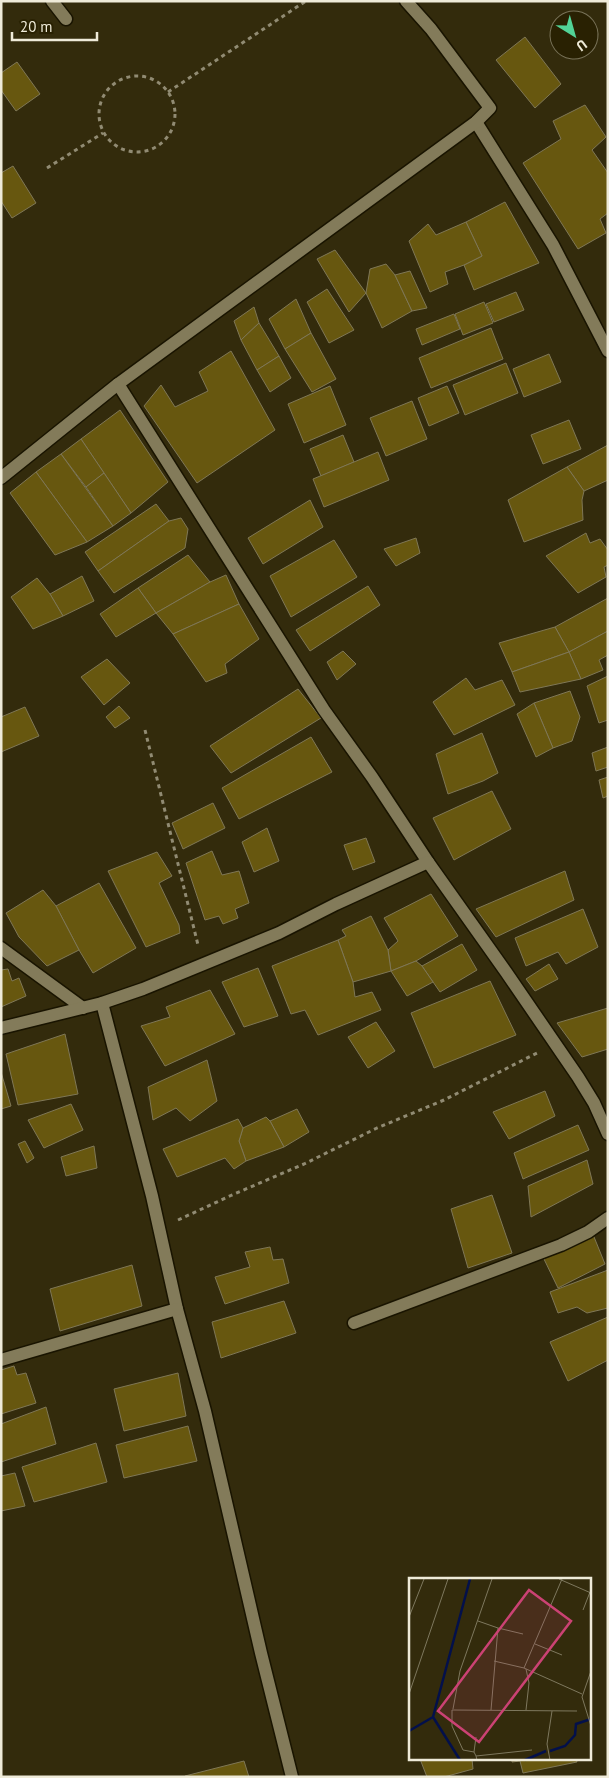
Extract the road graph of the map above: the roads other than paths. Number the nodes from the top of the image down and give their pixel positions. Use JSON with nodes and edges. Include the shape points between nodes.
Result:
{"nodes":[{"id":1,"x":52,"y":1,"type":"edge"},
{"id":2,"x":406,"y":1,"type":"edge"},
{"id":3,"x":66,"y":19,"type":"dead end"},
{"id":4,"x":476,"y":122,"type":"junction"},
{"id":5,"x":608,"y":351,"type":"edge"},
{"id":6,"x":118,"y":384,"type":"junction"},
{"id":7,"x":1,"y":478,"type":"edge"},
{"id":8,"x":428,"y":862,"type":"junction"},
{"id":9,"x":1,"y":948,"type":"edge"},
{"id":10,"x":102,"y":1004,"type":"junction"},
{"id":11,"x":83,"y":1008,"type":"junction"},
{"id":12,"x":1,"y":1028,"type":"edge"},
{"id":13,"x":608,"y":1134,"type":"edge"},
{"id":14,"x":608,"y":1218,"type":"edge"},
{"id":15,"x":177,"y":1309,"type":"junction"},
{"id":16,"x":354,"y":1324,"type":"dead end"},
{"id":17,"x":1,"y":1360,"type":"edge"},
{"id":18,"x":292,"y":1777,"type":"edge"}],
"edges":[{"from":1,"to":3,"type":"street"},
{"from":2,"to":4,"type":"street","via":[[490,108]]},
{"from":4,"to":5,"type":"street","via":[[553,245]]},
{"from":4,"to":6,"type":"street"},
{"from":6,"to":7,"type":"street"},
{"from":6,"to":8,"type":"street","via":[[324,710]]},
{"from":8,"to":10,"type":"street","via":[[279,932]]},
{"from":8,"to":13,"type":"street","via":[[594,1103]]},
{"from":9,"to":11,"type":"street"},
{"from":10,"to":11,"type":"street"},
{"from":10,"to":15,"type":"street","via":[[152,1196]]},
{"from":11,"to":12,"type":"street"},
{"from":14,"to":16,"type":"street","via":[[561,1246]]},
{"from":15,"to":17,"type":"street"},
{"from":15,"to":18,"type":"street"}]}
